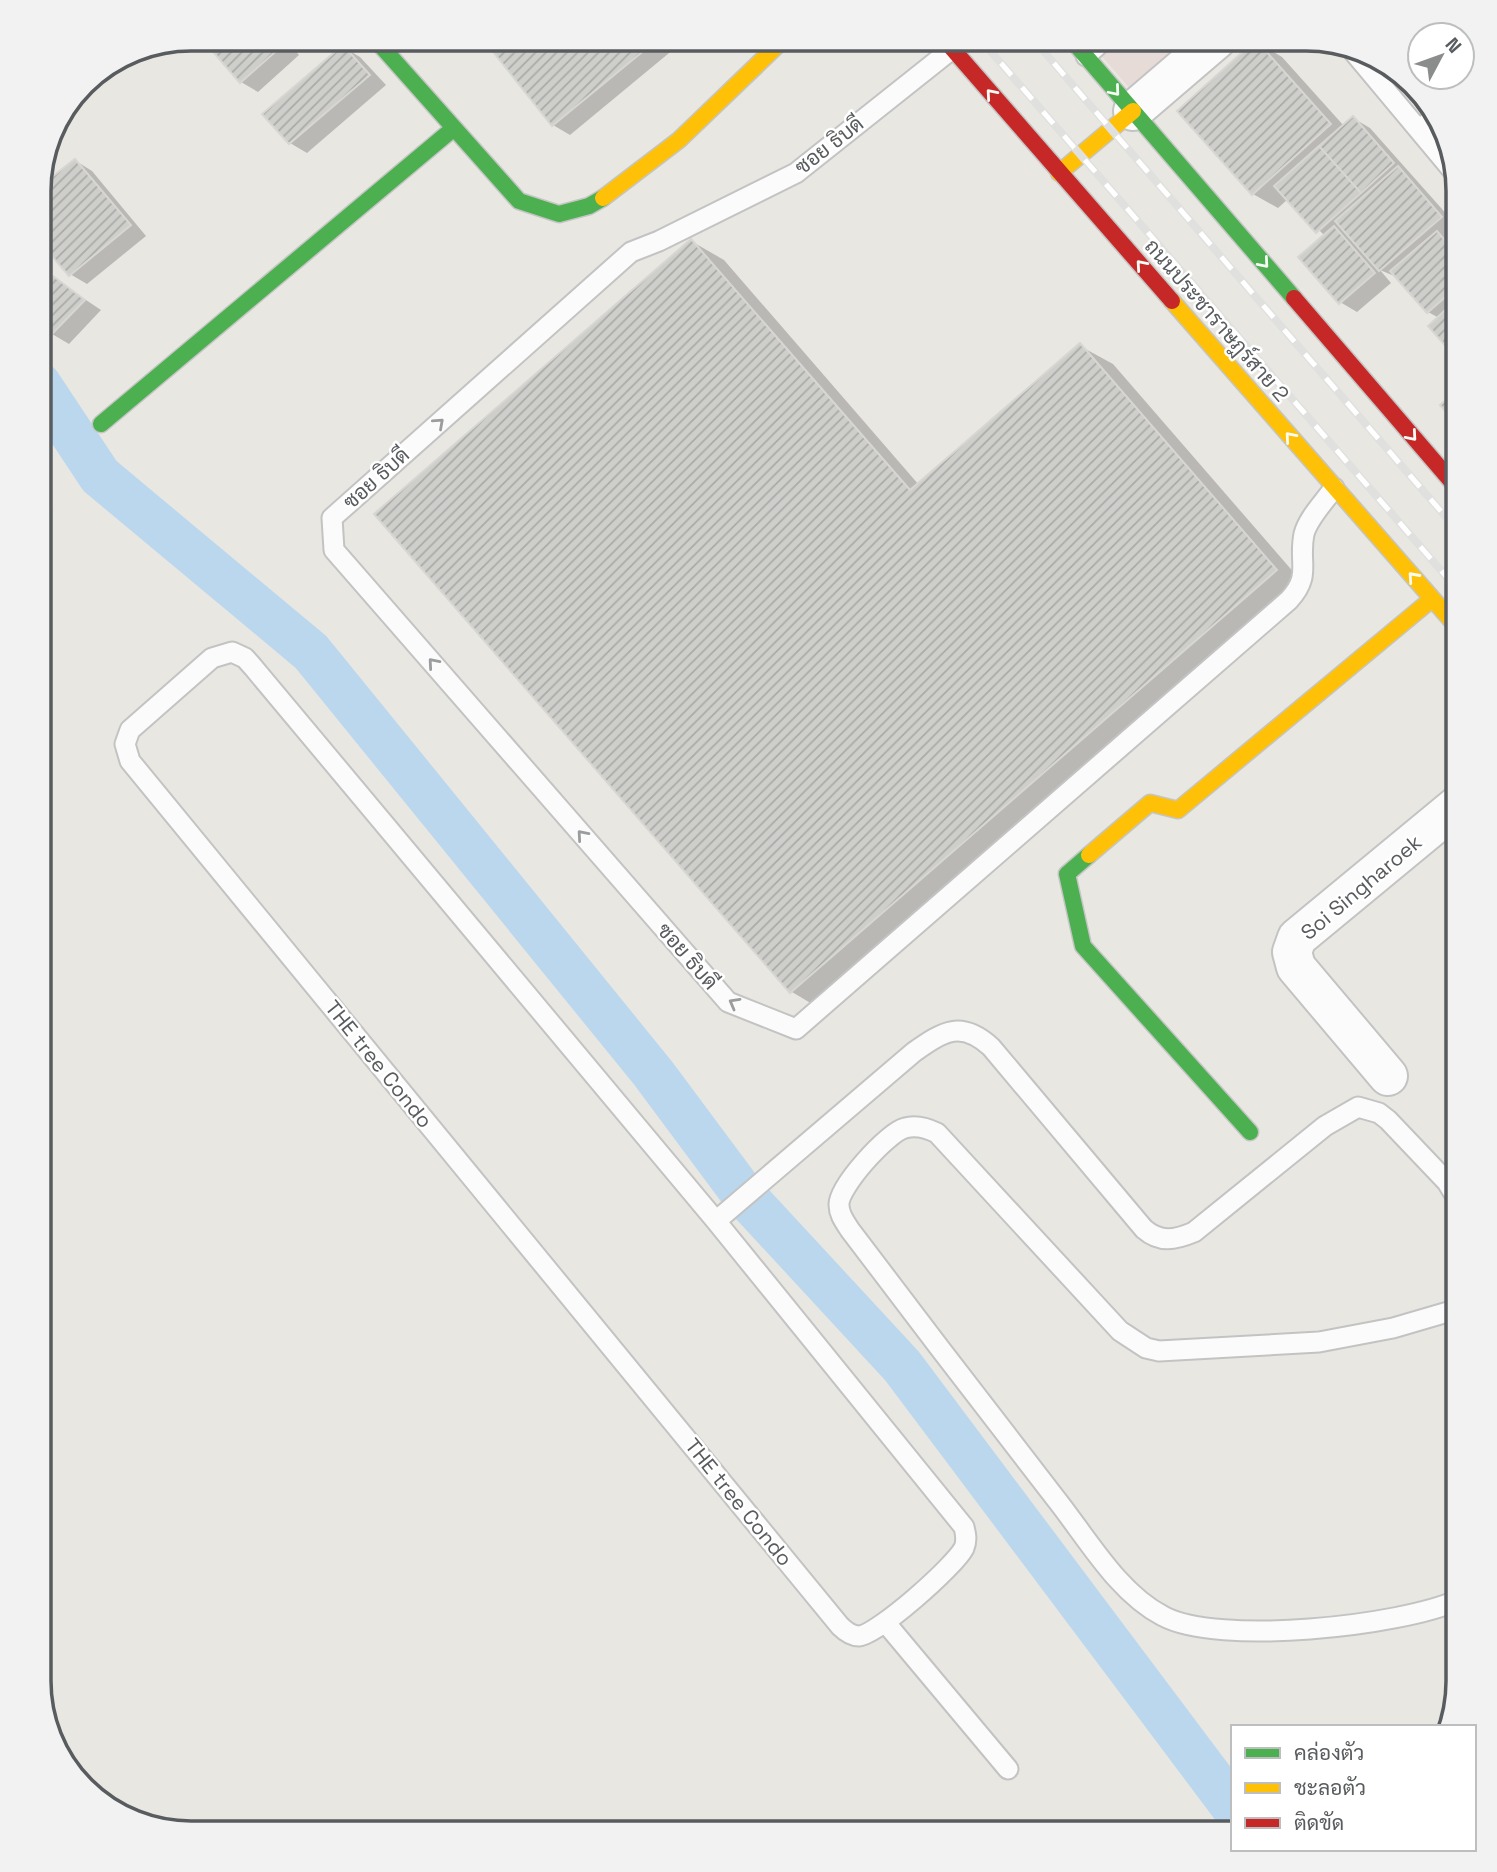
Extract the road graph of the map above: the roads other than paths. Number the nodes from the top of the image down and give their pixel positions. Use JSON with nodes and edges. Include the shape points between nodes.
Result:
{"nodes":[{"id":1,"x":386,"y":51,"type":"edge"},
{"id":2,"x":771,"y":51,"type":"edge"},
{"id":3,"x":940,"y":51,"type":"edge"},
{"id":4,"x":954,"y":51,"type":"edge"},
{"id":5,"x":1082,"y":51,"type":"edge"},
{"id":6,"x":1092,"y":51,"type":"edge"},
{"id":7,"x":1203,"y":51,"type":"edge"},
{"id":8,"x":1086,"y":56,"type":"junction"},
{"id":9,"x":1362,"y":62,"type":"edge"},
{"id":10,"x":1133,"y":111,"type":"junction"},
{"id":11,"x":1428,"y":123,"type":"edge"},
{"id":12,"x":454,"y":128,"type":"junction"},
{"id":13,"x":1419,"y":130,"type":"junction"},
{"id":14,"x":1443,"y":159,"type":"edge"},
{"id":15,"x":1059,"y":173,"type":"junction"},
{"id":16,"x":101,"y":424,"type":"dead end"},
{"id":17,"x":1446,"y":475,"type":"edge"},
{"id":18,"x":1335,"y":488,"type":"junction"},
{"id":19,"x":1432,"y":599,"type":"junction"},
{"id":20,"x":1446,"y":615,"type":"edge"},
{"id":21,"x":1446,"y":815,"type":"edge"},
{"id":22,"x":1388,"y":1076,"type":"dead end"},
{"id":23,"x":1250,"y":1132,"type":"dead end"},
{"id":24,"x":1446,"y":1171,"type":"edge"},
{"id":25,"x":716,"y":1221,"type":"junction"},
{"id":26,"x":1446,"y":1313,"type":"edge"},
{"id":27,"x":1446,"y":1604,"type":"edge"},
{"id":28,"x":885,"y":1622,"type":"junction"},
{"id":29,"x":1008,"y":1769,"type":"dead end"}],
"edges":[{"from":1,"to":12,"type":"street"},
{"from":2,"to":12,"type":"street","via":[[632,181],[601,201],[564,214],[519,201]]},
{"from":18,"to":3,"type":"lane","name":"ซอย ธิบดี","one_way":true,"via":[[1304,533],[1304,577],[1289,600],[796,1030],[728,1002],[334,550],[332,518],[631,252],[796,173]]},
{"from":15,"to":4,"type":"street","name":"ถนนประชาราษฎร์สาย 2","one_way":true},
{"from":5,"to":8,"type":"street"},
{"from":6,"to":8,"type":"lane"},
{"from":7,"to":10,"type":"street"},
{"from":8,"to":10,"type":"street","one_way":true},
{"from":9,"to":13,"type":"lane"},
{"from":10,"to":15,"type":"street"},
{"from":10,"to":17,"type":"street","one_way":true},
{"from":11,"to":13,"type":"lane"},
{"from":12,"to":16,"type":"street"},
{"from":13,"to":14,"type":"lane"},
{"from":18,"to":15,"type":"street","name":"ถนนประชาราษฎร์สาย 2","one_way":true},
{"from":19,"to":18,"type":"street","name":"ถนนประชาราษฎร์สาย 2","one_way":true},
{"from":19,"to":20,"type":"street","name":"ถนนประชาราษฎร์สาย 2"},
{"from":19,"to":23,"type":"street","via":[[1178,810],[1150,803],[1066,874],[1083,946]]},
{"from":21,"to":22,"type":"street","name":"Soi Singharoek","via":[[1297,938],[1292,952],[1296,967]]},
{"from":24,"to":25,"type":"lane","via":[[1379,1113],[1358,1107],[1325,1126],[1194,1232],[1160,1239],[1144,1229],[991,1047],[977,1034],[960,1029],[934,1038],[914,1052]]},
{"from":25,"to":28,"type":"lane","name":"THE tree Condo","via":[[964,1527],[967,1541],[957,1559]]},
{"from":25,"to":28,"type":"lane","name":"THE tree Condo","via":[[245,658],[232,652],[212,659],[130,730],[125,744],[130,761],[840,1626],[859,1636]]},
{"from":26,"to":27,"type":"lane","via":[[1319,1342],[1146,1348],[1120,1331],[937,1133],[914,1127],[898,1131],[851,1177],[839,1204],[850,1230],[980,1402],[1107,1563],[1160,1615],[1204,1629],[1324,1628],[1412,1617]]},
{"from":28,"to":29,"type":"lane"}]}
